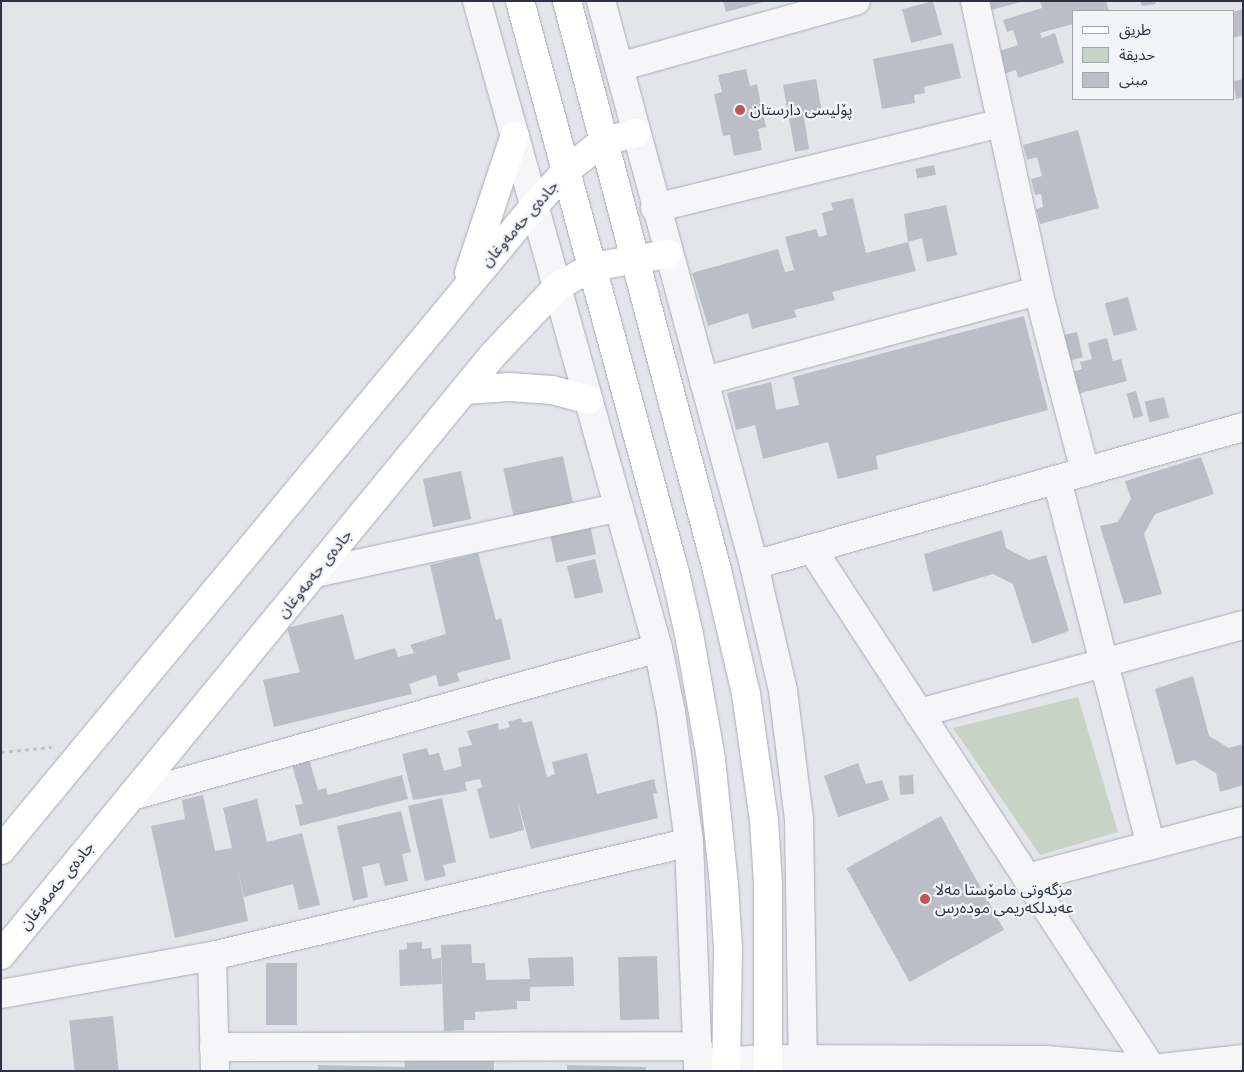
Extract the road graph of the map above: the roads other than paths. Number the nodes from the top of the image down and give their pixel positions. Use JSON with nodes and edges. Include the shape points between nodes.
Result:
{"nodes":[{"id":1,"x":477,"y":1,"type":"edge"},
{"id":2,"x":520,"y":1,"type":"edge"},
{"id":3,"x":567,"y":1,"type":"edge"},
{"id":4,"x":601,"y":1,"type":"edge"},
{"id":5,"x":856,"y":1,"type":"edge"},
{"id":6,"x":975,"y":1,"type":"edge"},
{"id":7,"x":828,"y":5,"type":"edge"},
{"id":8,"x":619,"y":67,"type":"junction"},
{"id":9,"x":1001,"y":123,"type":"junction"},
{"id":10,"x":636,"y":133,"type":"junction"},
{"id":11,"x":515,"y":135,"type":"junction"},
{"id":12,"x":604,"y":141,"type":"junction"},
{"id":13,"x":568,"y":169,"type":"junction"},
{"id":14,"x":535,"y":205,"type":"junction"},
{"id":15,"x":656,"y":208,"type":"junction"},
{"id":16,"x":668,"y":254,"type":"junction"},
{"id":17,"x":634,"y":258,"type":"junction"},
{"id":18,"x":591,"y":267,"type":"junction"},
{"id":19,"x":557,"y":287,"type":"junction"},
{"id":20,"x":1038,"y":291,"type":"junction"},
{"id":21,"x":463,"y":292,"type":"junction"},
{"id":22,"x":704,"y":382,"type":"junction"},
{"id":23,"x":465,"y":390,"type":"junction"},
{"id":24,"x":590,"y":400,"type":"junction"},
{"id":25,"x":1241,"y":435,"type":"edge"},
{"id":26,"x":1085,"y":472,"type":"junction"},
{"id":27,"x":1057,"y":480,"type":"junction"},
{"id":28,"x":619,"y":507,"type":"junction"},
{"id":29,"x":812,"y":549,"type":"junction"},
{"id":30,"x":754,"y":565,"type":"junction"},
{"id":31,"x":316,"y":573,"type":"junction"},
{"id":32,"x":1243,"y":625,"type":"edge"},
{"id":33,"x":658,"y":648,"type":"junction"},
{"id":34,"x":1104,"y":663,"type":"junction"},
{"id":35,"x":919,"y":713,"type":"junction"},
{"id":36,"x":132,"y":796,"type":"junction"},
{"id":37,"x":1243,"y":821,"type":"edge"},
{"id":38,"x":689,"y":842,"type":"junction"},
{"id":39,"x":1151,"y":845,"type":"junction"},
{"id":40,"x":1,"y":850,"type":"edge"},
{"id":41,"x":1027,"y":878,"type":"junction"},
{"id":42,"x":1,"y":955,"type":"edge"},
{"id":43,"x":212,"y":956,"type":"junction"},
{"id":44,"x":1,"y":994,"type":"edge"},
{"id":45,"x":214,"y":1059,"type":"edge"},
{"id":46,"x":1243,"y":1059,"type":"edge"},
{"id":47,"x":698,"y":1060,"type":"edge"},
{"id":48,"x":768,"y":1065,"type":"edge"},
{"id":49,"x":803,"y":1065,"type":"edge"},
{"id":50,"x":726,"y":1066,"type":"edge"},
{"id":51,"x":1152,"y":1069,"type":"junction"}],
"edges":[{"from":1,"to":11,"type":"street"},
{"from":2,"to":13,"type":"main road"},
{"from":3,"to":12,"type":"main road"},
{"from":4,"to":8,"type":"street"},
{"from":5,"to":7,"type":"street"},
{"from":6,"to":9,"type":"street"},
{"from":7,"to":8,"type":"street"},
{"from":8,"to":10,"type":"street"},
{"from":9,"to":15,"type":"street"},
{"from":9,"to":20,"type":"street"},
{"from":10,"to":12,"type":"main road","name":"جادەی حەمەوغان"},
{"from":10,"to":15,"type":"street"},
{"from":11,"to":14,"type":"street"},
{"from":11,"to":21,"type":"main road"},
{"from":12,"to":13,"type":"main road","name":"جادەی حەمەوغان"},
{"from":12,"to":17,"type":"main road"},
{"from":13,"to":14,"type":"main road","name":"جادەی حەمەوغان"},
{"from":13,"to":18,"type":"main road"},
{"from":14,"to":19,"type":"street"},
{"from":14,"to":21,"type":"main road","name":"جادەی حەمەوغان"},
{"from":15,"to":16,"type":"street"},
{"from":16,"to":17,"type":"main road","name":"جادەی حەمەوغان"},
{"from":16,"to":22,"type":"street"},
{"from":17,"to":18,"type":"main road","name":"جادەی حەمەوغان"},
{"from":17,"to":48,"type":"main road","via":[[717,570],[746,694],[764,820],[768,884]]},
{"from":18,"to":19,"type":"main road","name":"جادەی حەمەوغان"},
{"from":18,"to":50,"type":"main road","via":[[675,573],[701,697],[724,885],[728,948]]},
{"from":19,"to":23,"type":"main road","name":"جادەی حەمەوغان"},
{"from":19,"to":24,"type":"street"},
{"from":20,"to":22,"type":"street"},
{"from":20,"to":26,"type":"street"},
{"from":21,"to":40,"type":"main road","name":"جادەی حەمەوغان"},
{"from":22,"to":30,"type":"street"},
{"from":23,"to":24,"type":"main road","via":[[509,387],[552,390]]},
{"from":23,"to":31,"type":"main road","name":"جادەی حەمەوغان"},
{"from":24,"to":28,"type":"street"},
{"from":25,"to":26,"type":"street"},
{"from":26,"to":27,"type":"street"},
{"from":27,"to":29,"type":"street"},
{"from":27,"to":34,"type":"street"},
{"from":28,"to":31,"type":"street"},
{"from":28,"to":33,"type":"street"},
{"from":29,"to":30,"type":"street"},
{"from":29,"to":35,"type":"street"},
{"from":30,"to":49,"type":"street","via":[[783,690],[798,810],[802,883]]},
{"from":31,"to":36,"type":"main road","name":"جادەی حەمەوغان"},
{"from":32,"to":34,"type":"street"},
{"from":33,"to":36,"type":"street"},
{"from":33,"to":38,"type":"street"},
{"from":34,"to":35,"type":"street"},
{"from":34,"to":39,"type":"street"},
{"from":35,"to":41,"type":"street"},
{"from":36,"to":42,"type":"main road","name":"جادەی حەمەوغان"},
{"from":37,"to":39,"type":"street"},
{"from":38,"to":43,"type":"street"},
{"from":38,"to":47,"type":"street"},
{"from":39,"to":41,"type":"street"},
{"from":41,"to":51,"type":"street"},
{"from":43,"to":44,"type":"street"},
{"from":43,"to":45,"type":"street"},
{"from":45,"to":47,"type":"street"},
{"from":46,"to":51,"type":"street"},
{"from":47,"to":50,"type":"street"},
{"from":48,"to":49,"type":"street"},
{"from":48,"to":50,"type":"street"},
{"from":49,"to":51,"type":"street","via":[[1046,1060]]}]}
